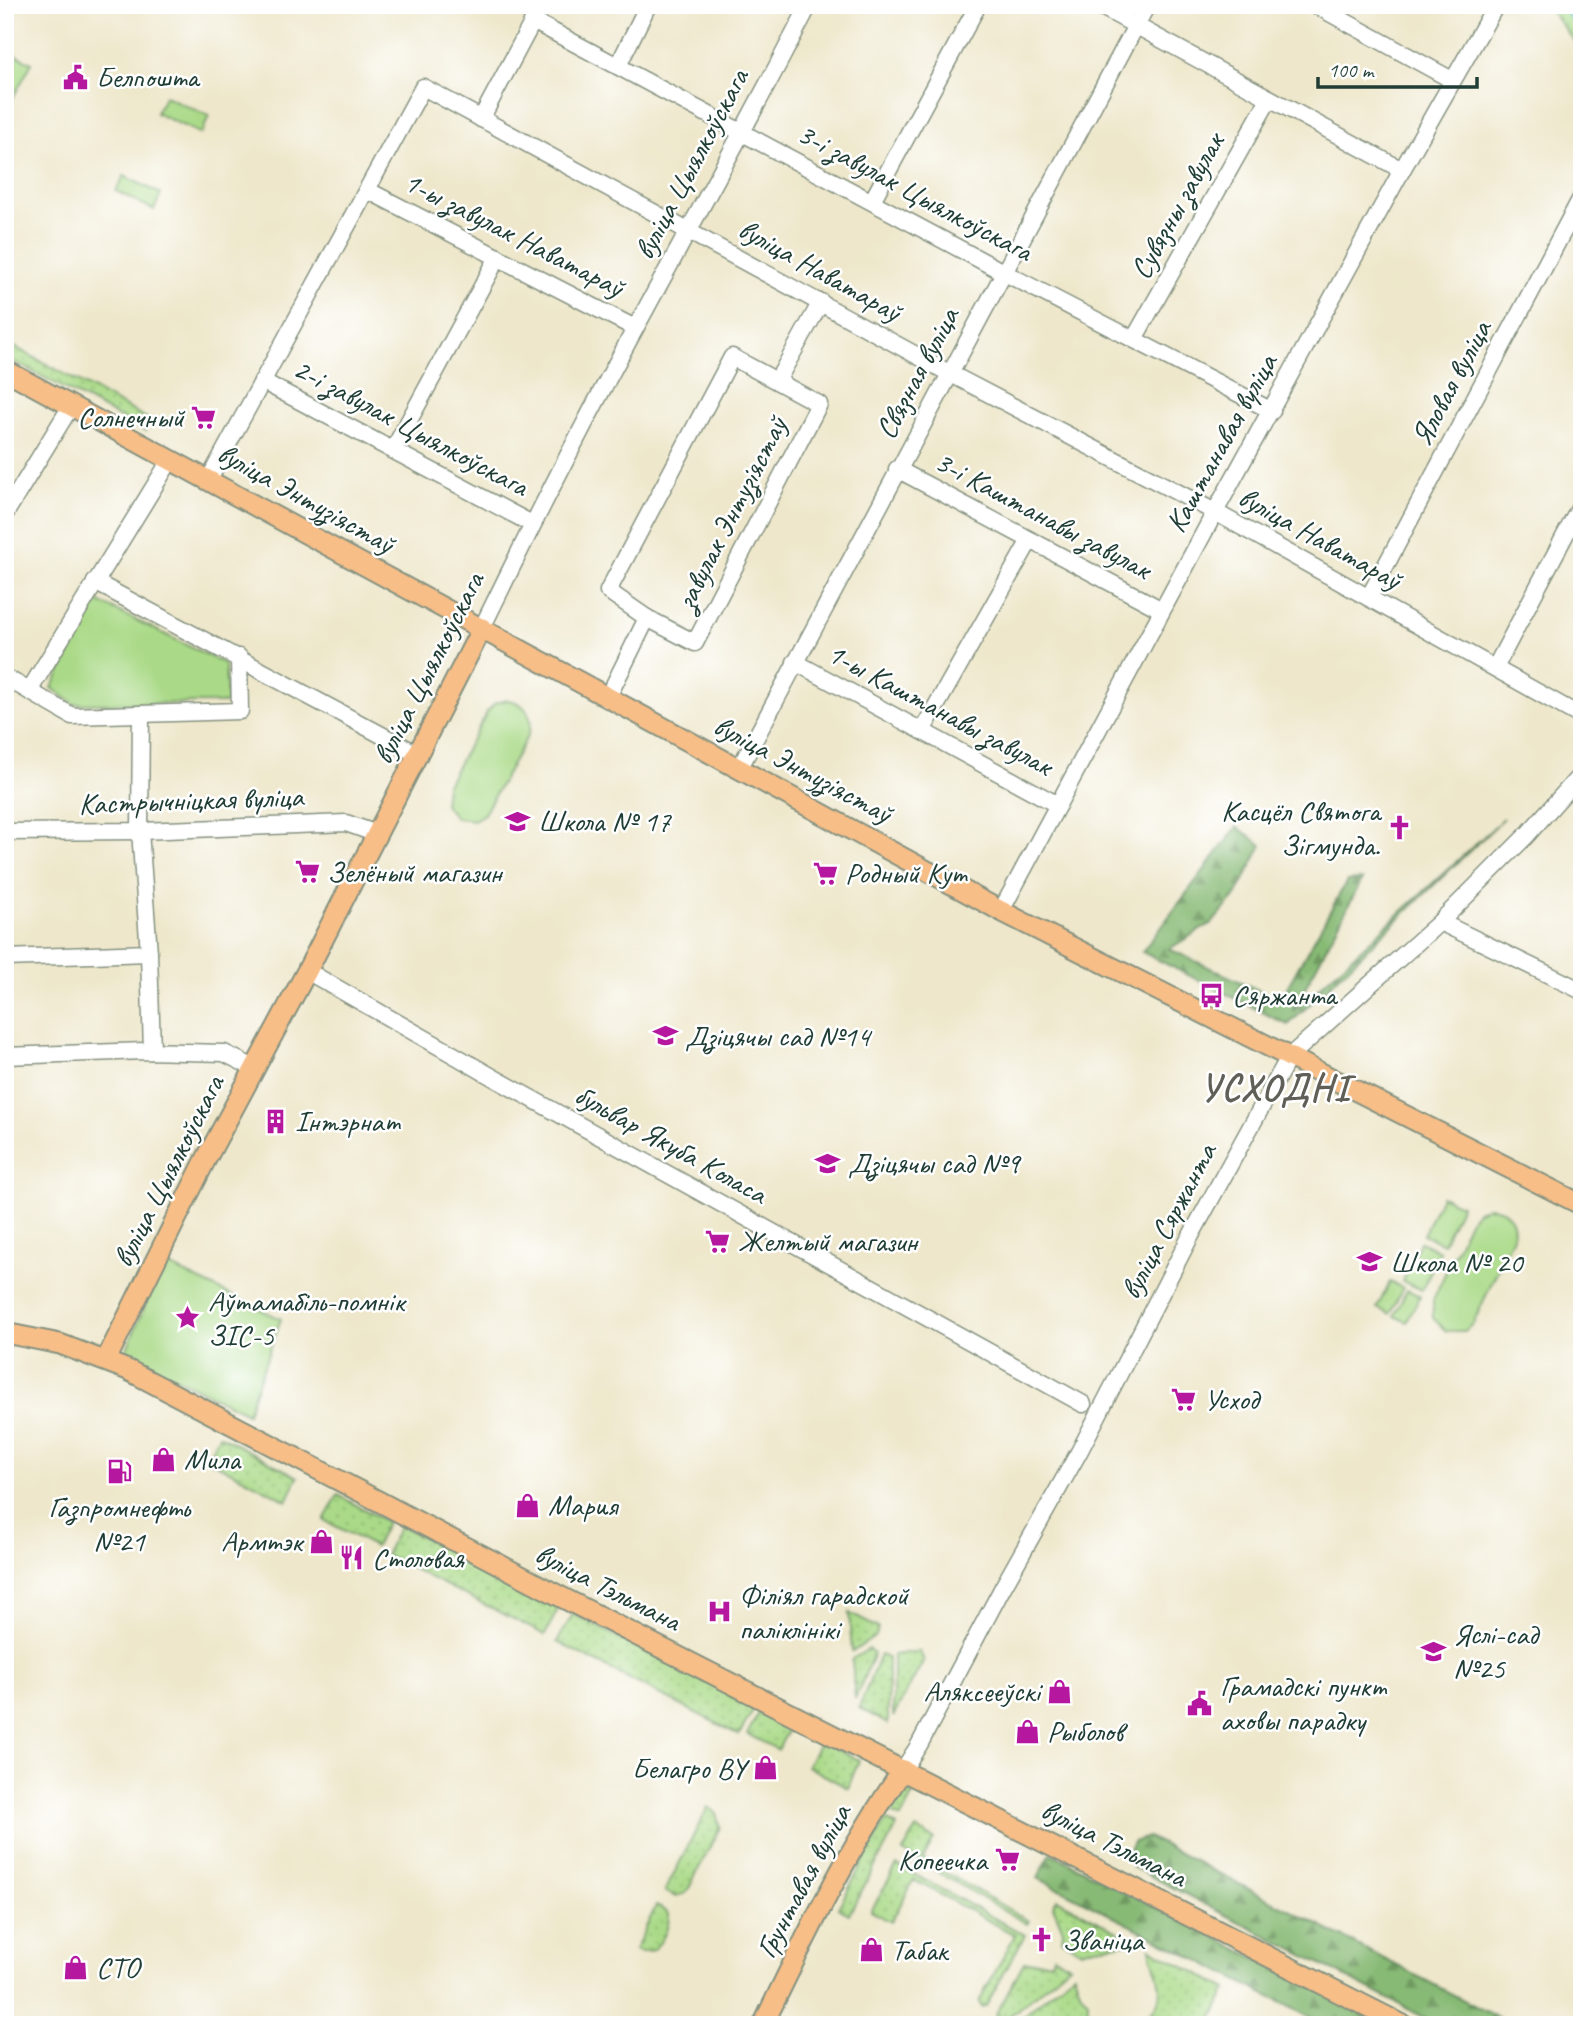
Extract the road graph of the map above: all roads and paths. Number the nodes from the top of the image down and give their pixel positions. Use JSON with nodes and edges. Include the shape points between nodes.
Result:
{"nodes":[{"id":1,"x":649,"y":5,"type":"edge"},
{"id":2,"x":809,"y":5,"type":"edge"},
{"id":3,"x":978,"y":5,"type":"edge"},
{"id":4,"x":1098,"y":5,"type":"edge"},
{"id":5,"x":1147,"y":5,"type":"edge"},
{"id":6,"x":1315,"y":5,"type":"edge"},
{"id":7,"x":1496,"y":5,"type":"edge"},
{"id":8,"x":1136,"y":25,"type":"junction"},
{"id":9,"x":618,"y":66,"type":"junction"},
{"id":10,"x":1452,"y":80,"type":"junction"},
{"id":11,"x":1269,"y":99,"type":"junction"},
{"id":12,"x":481,"y":119,"type":"junction"},
{"id":13,"x":744,"y":132,"type":"junction"},
{"id":14,"x":1402,"y":170,"type":"junction"},
{"id":15,"x":367,"y":190,"type":"junction"},
{"id":16,"x":1582,"y":196,"type":"edge"},
{"id":17,"x":872,"y":201,"type":"junction"},
{"id":18,"x":689,"y":231,"type":"junction"},
{"id":19,"x":498,"y":257,"type":"junction"},
{"id":20,"x":1003,"y":272,"type":"junction"},
{"id":21,"x":821,"y":302,"type":"junction"},
{"id":22,"x":635,"y":328,"type":"junction"},
{"id":23,"x":1134,"y":340,"type":"junction"},
{"id":24,"x":5,"y":370,"type":"edge"},
{"id":25,"x":949,"y":373,"type":"junction"},
{"id":26,"x":262,"y":381,"type":"junction"},
{"id":27,"x":777,"y":381,"type":"junction"},
{"id":28,"x":71,"y":406,"type":"junction"},
{"id":29,"x":1272,"y":411,"type":"junction"},
{"id":30,"x":393,"y":450,"type":"junction"},
{"id":31,"x":171,"y":459,"type":"junction"},
{"id":32,"x":897,"y":469,"type":"junction"},
{"id":33,"x":209,"y":479,"type":"junction"},
{"id":34,"x":1582,"y":502,"type":"edge"},
{"id":35,"x":1215,"y":512,"type":"junction"},
{"id":36,"x":5,"y":514,"type":"edge"},
{"id":37,"x":532,"y":524,"type":"junction"},
{"id":38,"x":1030,"y":540,"type":"junction"},
{"id":39,"x":95,"y":582,"type":"junction"},
{"id":40,"x":1369,"y":597,"type":"junction"},
{"id":41,"x":1162,"y":610,"type":"junction"},
{"id":42,"x":647,"y":618,"type":"junction"},
{"id":43,"x":482,"y":628,"type":"junction"},
{"id":44,"x":239,"y":657,"type":"junction"},
{"id":45,"x":794,"y":663,"type":"junction"},
{"id":46,"x":1495,"y":668,"type":"junction"},
{"id":47,"x":5,"y":677,"type":"edge"},
{"id":48,"x":29,"y":691,"type":"junction"},
{"id":49,"x":607,"y":699,"type":"junction"},
{"id":50,"x":141,"y":714,"type":"junction"},
{"id":51,"x":1582,"y":717,"type":"edge"},
{"id":52,"x":922,"y":731,"type":"junction"},
{"id":53,"x":419,"y":754,"type":"junction"},
{"id":54,"x":739,"y":769,"type":"junction"},
{"id":55,"x":1582,"y":773,"type":"edge"},
{"id":56,"x":1058,"y":805,"type":"junction"},
{"id":57,"x":140,"y":831,"type":"junction"},
{"id":58,"x":6,"y":832,"type":"edge"},
{"id":59,"x":377,"y":834,"type":"junction"},
{"id":60,"x":1001,"y":911,"type":"junction"},
{"id":61,"x":1440,"y":922,"type":"junction"},
{"id":62,"x":149,"y":953,"type":"junction"},
{"id":63,"x":5,"y":958,"type":"edge"},
{"id":64,"x":307,"y":971,"type":"junction"},
{"id":65,"x":1582,"y":991,"type":"edge"},
{"id":66,"x":148,"y":1051,"type":"junction"},
{"id":67,"x":5,"y":1056,"type":"edge"},
{"id":68,"x":1289,"y":1057,"type":"junction"},
{"id":69,"x":254,"y":1068,"type":"junction"},
{"id":70,"x":1582,"y":1205,"type":"edge"},
{"id":71,"x":5,"y":1333,"type":"edge"},
{"id":72,"x":106,"y":1360,"type":"junction"},
{"id":73,"x":1083,"y":1404,"type":"dead end"},
{"id":74,"x":903,"y":1770,"type":"junction"},
{"id":75,"x":763,"y":2025,"type":"edge"},
{"id":76,"x":1403,"y":2025,"type":"edge"}],
"edges":[{"from":1,"to":9,"type":"street"},
{"from":2,"to":13,"type":"street","name":"вуліца Цыялкоўскага"},
{"from":3,"to":17,"type":"street"},
{"from":4,"to":8,"type":"street"},
{"from":5,"to":8,"type":"street","name":"Связная вуліца"},
{"from":6,"to":10,"type":"street"},
{"from":7,"to":10,"type":"street","name":"Каштанавая вуліца"},
{"from":8,"to":11,"type":"street"},
{"from":8,"to":20,"type":"street","name":"Связная вуліца"},
{"from":9,"to":12,"type":"street","name":"3-і завулак Цыялкоўскага","via":[[533,21]]},
{"from":9,"to":13,"type":"street","name":"3-і завулак Цыялкоўскага"},
{"from":10,"to":14,"type":"street","name":"Каштанавая вуліца"},
{"from":11,"to":14,"type":"street"},
{"from":11,"to":23,"type":"street","name":"Сувязны завулак"},
{"from":12,"to":15,"type":"street","name":"вуліца Наватараў","via":[[423,88]]},
{"from":12,"to":18,"type":"street","name":"вуліца Наватараў"},
{"from":13,"to":17,"type":"street","name":"3-і завулак Цыялкоўскага"},
{"from":13,"to":18,"type":"street","name":"вуліца Цыялкоўскага"},
{"from":14,"to":29,"type":"street","name":"Каштанавая вуліца"},
{"from":15,"to":19,"type":"street","name":"1-ы завулак Наватараў"},
{"from":15,"to":26,"type":"street","name":"вуліца Наватараў"},
{"from":16,"to":40,"type":"street","name":"Яловая вуліца"},
{"from":17,"to":20,"type":"street","name":"3-і завулак Цыялкоўскага"},
{"from":18,"to":21,"type":"street","name":"вуліца Наватараў"},
{"from":18,"to":22,"type":"street","name":"вуліца Цыялкоўскага"},
{"from":19,"to":22,"type":"street","name":"1-ы завулак Наватараў"},
{"from":19,"to":30,"type":"street"},
{"from":20,"to":23,"type":"street","name":"3-і завулак Цыялкоўскага"},
{"from":20,"to":25,"type":"street","name":"Связная вуліца"},
{"from":21,"to":25,"type":"street","name":"вуліца Наватараў"},
{"from":21,"to":27,"type":"street","name":"завулак Энтузіястаў"},
{"from":22,"to":37,"type":"street","name":"вуліца Цыялкоўскага"},
{"from":23,"to":29,"type":"street","name":"3-і завулак Цыялкоўскага"},
{"from":24,"to":28,"type":"main road","name":"вуліца Энтузіястаў"},
{"from":25,"to":32,"type":"street","name":"Связная вуліца"},
{"from":25,"to":35,"type":"street","name":"вуліца Наватараў"},
{"from":26,"to":30,"type":"street","name":"2-і завулак Цыялкоўскага"},
{"from":26,"to":33,"type":"street","name":"вуліца Наватараў"},
{"from":27,"to":42,"type":"street","name":"завулак Энтузіястаў","via":[[732,358],[608,591]]},
{"from":27,"to":42,"type":"street","name":"завулак Энтузіястаў","via":[[819,404],[695,643]]},
{"from":28,"to":31,"type":"main road","name":"вуліца Энтузіястаў"},
{"from":28,"to":36,"type":"street"},
{"from":29,"to":35,"type":"street","name":"Каштанавая вуліца"},
{"from":30,"to":37,"type":"street","name":"2-і завулак Цыялкоўскага"},
{"from":31,"to":33,"type":"main road","name":"вуліца Энтузіястаў"},
{"from":31,"to":39,"type":"street"},
{"from":32,"to":38,"type":"street","name":"3-і Каштанавы завулак"},
{"from":32,"to":45,"type":"street","name":"Связная вуліца"},
{"from":33,"to":43,"type":"main road","name":"вуліца Энтузіястаў"},
{"from":34,"to":46,"type":"street"},
{"from":35,"to":40,"type":"street","name":"вуліца Наватараў"},
{"from":35,"to":41,"type":"street","name":"Каштанавая вуліца"},
{"from":37,"to":43,"type":"street","name":"вуліца Цыялкоўскага"},
{"from":38,"to":41,"type":"street","name":"3-і Каштанавы завулак"},
{"from":38,"to":52,"type":"street"},
{"from":39,"to":44,"type":"street"},
{"from":39,"to":48,"type":"street"},
{"from":40,"to":46,"type":"street","name":"вуліца Наватараў"},
{"from":41,"to":56,"type":"street","name":"Каштанавая вуліца"},
{"from":42,"to":49,"type":"street","name":"завулак Энтузіястаў"},
{"from":43,"to":49,"type":"main road","name":"вуліца Энтузіястаў"},
{"from":43,"to":53,"type":"main road","name":"вуліца Цыялкоўскага"},
{"from":44,"to":50,"type":"street","via":[[240,711]]},
{"from":44,"to":53,"type":"street"},
{"from":45,"to":52,"type":"street","name":"1-ы Каштанавы завулак"},
{"from":45,"to":54,"type":"street","name":"Связная вуліца"},
{"from":46,"to":51,"type":"street","name":"вуліца Наватараў"},
{"from":47,"to":48,"type":"street"},
{"from":48,"to":50,"type":"street","via":[[72,716]]},
{"from":49,"to":54,"type":"main road","name":"вуліца Энтузіястаў"},
{"from":50,"to":57,"type":"street"},
{"from":52,"to":56,"type":"street","name":"1-ы Каштанавы завулак"},
{"from":53,"to":59,"type":"main road","name":"вуліца Цыялкоўскага"},
{"from":54,"to":60,"type":"main road","name":"вуліца Энтузіястаў"},
{"from":55,"to":61,"type":"street","name":"вуліца Сяржанта"},
{"from":56,"to":60,"type":"street","name":"Каштанавая вуліца"},
{"from":57,"to":58,"type":"street","name":"Кастрычніцкая вуліца"},
{"from":57,"to":59,"type":"street","name":"Кастрычніцкая вуліца","via":[[346,823]]},
{"from":57,"to":62,"type":"street"},
{"from":59,"to":64,"type":"main road","name":"вуліца Цыялкоўскага"},
{"from":60,"to":68,"type":"main road","name":"вуліца Энтузіястаў"},
{"from":61,"to":65,"type":"street"},
{"from":61,"to":68,"type":"street","name":"вуліца Сяржанта"},
{"from":62,"to":63,"type":"street"},
{"from":62,"to":66,"type":"street"},
{"from":64,"to":69,"type":"main road","name":"вуліца Цыялкоўскага"},
{"from":64,"to":73,"type":"street","name":"бульвар Якуба Коласа"},
{"from":66,"to":67,"type":"street"},
{"from":66,"to":69,"type":"street","via":[[224,1053]]},
{"from":68,"to":70,"type":"main road","name":"вуліца Энтузіястаў"},
{"from":68,"to":74,"type":"street","name":"вуліца Сяржанта"},
{"from":69,"to":72,"type":"main road","name":"вуліца Цыялкоўскага"},
{"from":71,"to":72,"type":"main road","name":"вуліца Тэльмана"},
{"from":72,"to":74,"type":"main road","name":"вуліца Тэльмана"},
{"from":74,"to":75,"type":"main road","name":"Грунтавая вуліца","via":[[876,1808],[816,1916]]},
{"from":74,"to":76,"type":"main road","name":"вуліца Тэльмана"}]}
